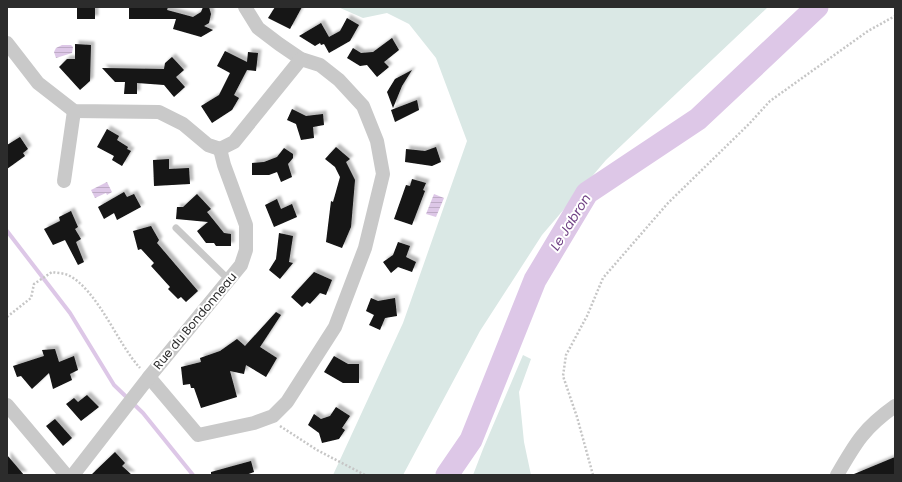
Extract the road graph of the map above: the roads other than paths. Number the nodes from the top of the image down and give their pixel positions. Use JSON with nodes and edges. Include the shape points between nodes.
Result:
{"nodes":[{"id":1,"x":244,"y":7,"type":"edge"},
{"id":2,"x":7,"y":43,"type":"edge"},
{"id":3,"x":301,"y":59,"type":"junction"},
{"id":4,"x":74,"y":111,"type":"junction"},
{"id":5,"x":220,"y":149,"type":"junction"},
{"id":6,"x":64,"y":181,"type":"dead end"},
{"id":7,"x":176,"y":228,"type":"dead end"},
{"id":8,"x":229,"y":280,"type":"junction"},
{"id":9,"x":149,"y":377,"type":"junction"},
{"id":10,"x":7,"y":406,"type":"edge"},
{"id":11,"x":895,"y":406,"type":"edge"},
{"id":12,"x":66,"y":475,"type":"edge"},
{"id":13,"x":73,"y":475,"type":"edge"},
{"id":14,"x":837,"y":475,"type":"edge"}],
"edges":[{"from":1,"to":3,"type":"street","via":[[258,28]]},
{"from":2,"to":4,"type":"street","via":[[38,83]]},
{"from":3,"to":5,"type":"street","via":[[234,142]]},
{"from":3,"to":9,"type":"street","via":[[320,65],[339,80],[363,106],[377,141],[383,174],[365,248],[335,327],[287,402],[273,416],[254,423],[198,435]]},
{"from":4,"to":5,"type":"street","via":[[159,112],[183,124],[208,145]]},
{"from":4,"to":6,"type":"street"},
{"from":5,"to":8,"type":"street","name":"Rue du Bondonneau","via":[[246,225],[246,250],[241,265]]},
{"from":7,"to":8,"type":"lane"},
{"from":8,"to":9,"type":"street","name":"Rue du Bondonneau"},
{"from":9,"to":13,"type":"street","name":"Rue du Bondonneau"},
{"from":10,"to":12,"type":"street"},
{"from":11,"to":14,"type":"street","via":[[857,440]]}]}
